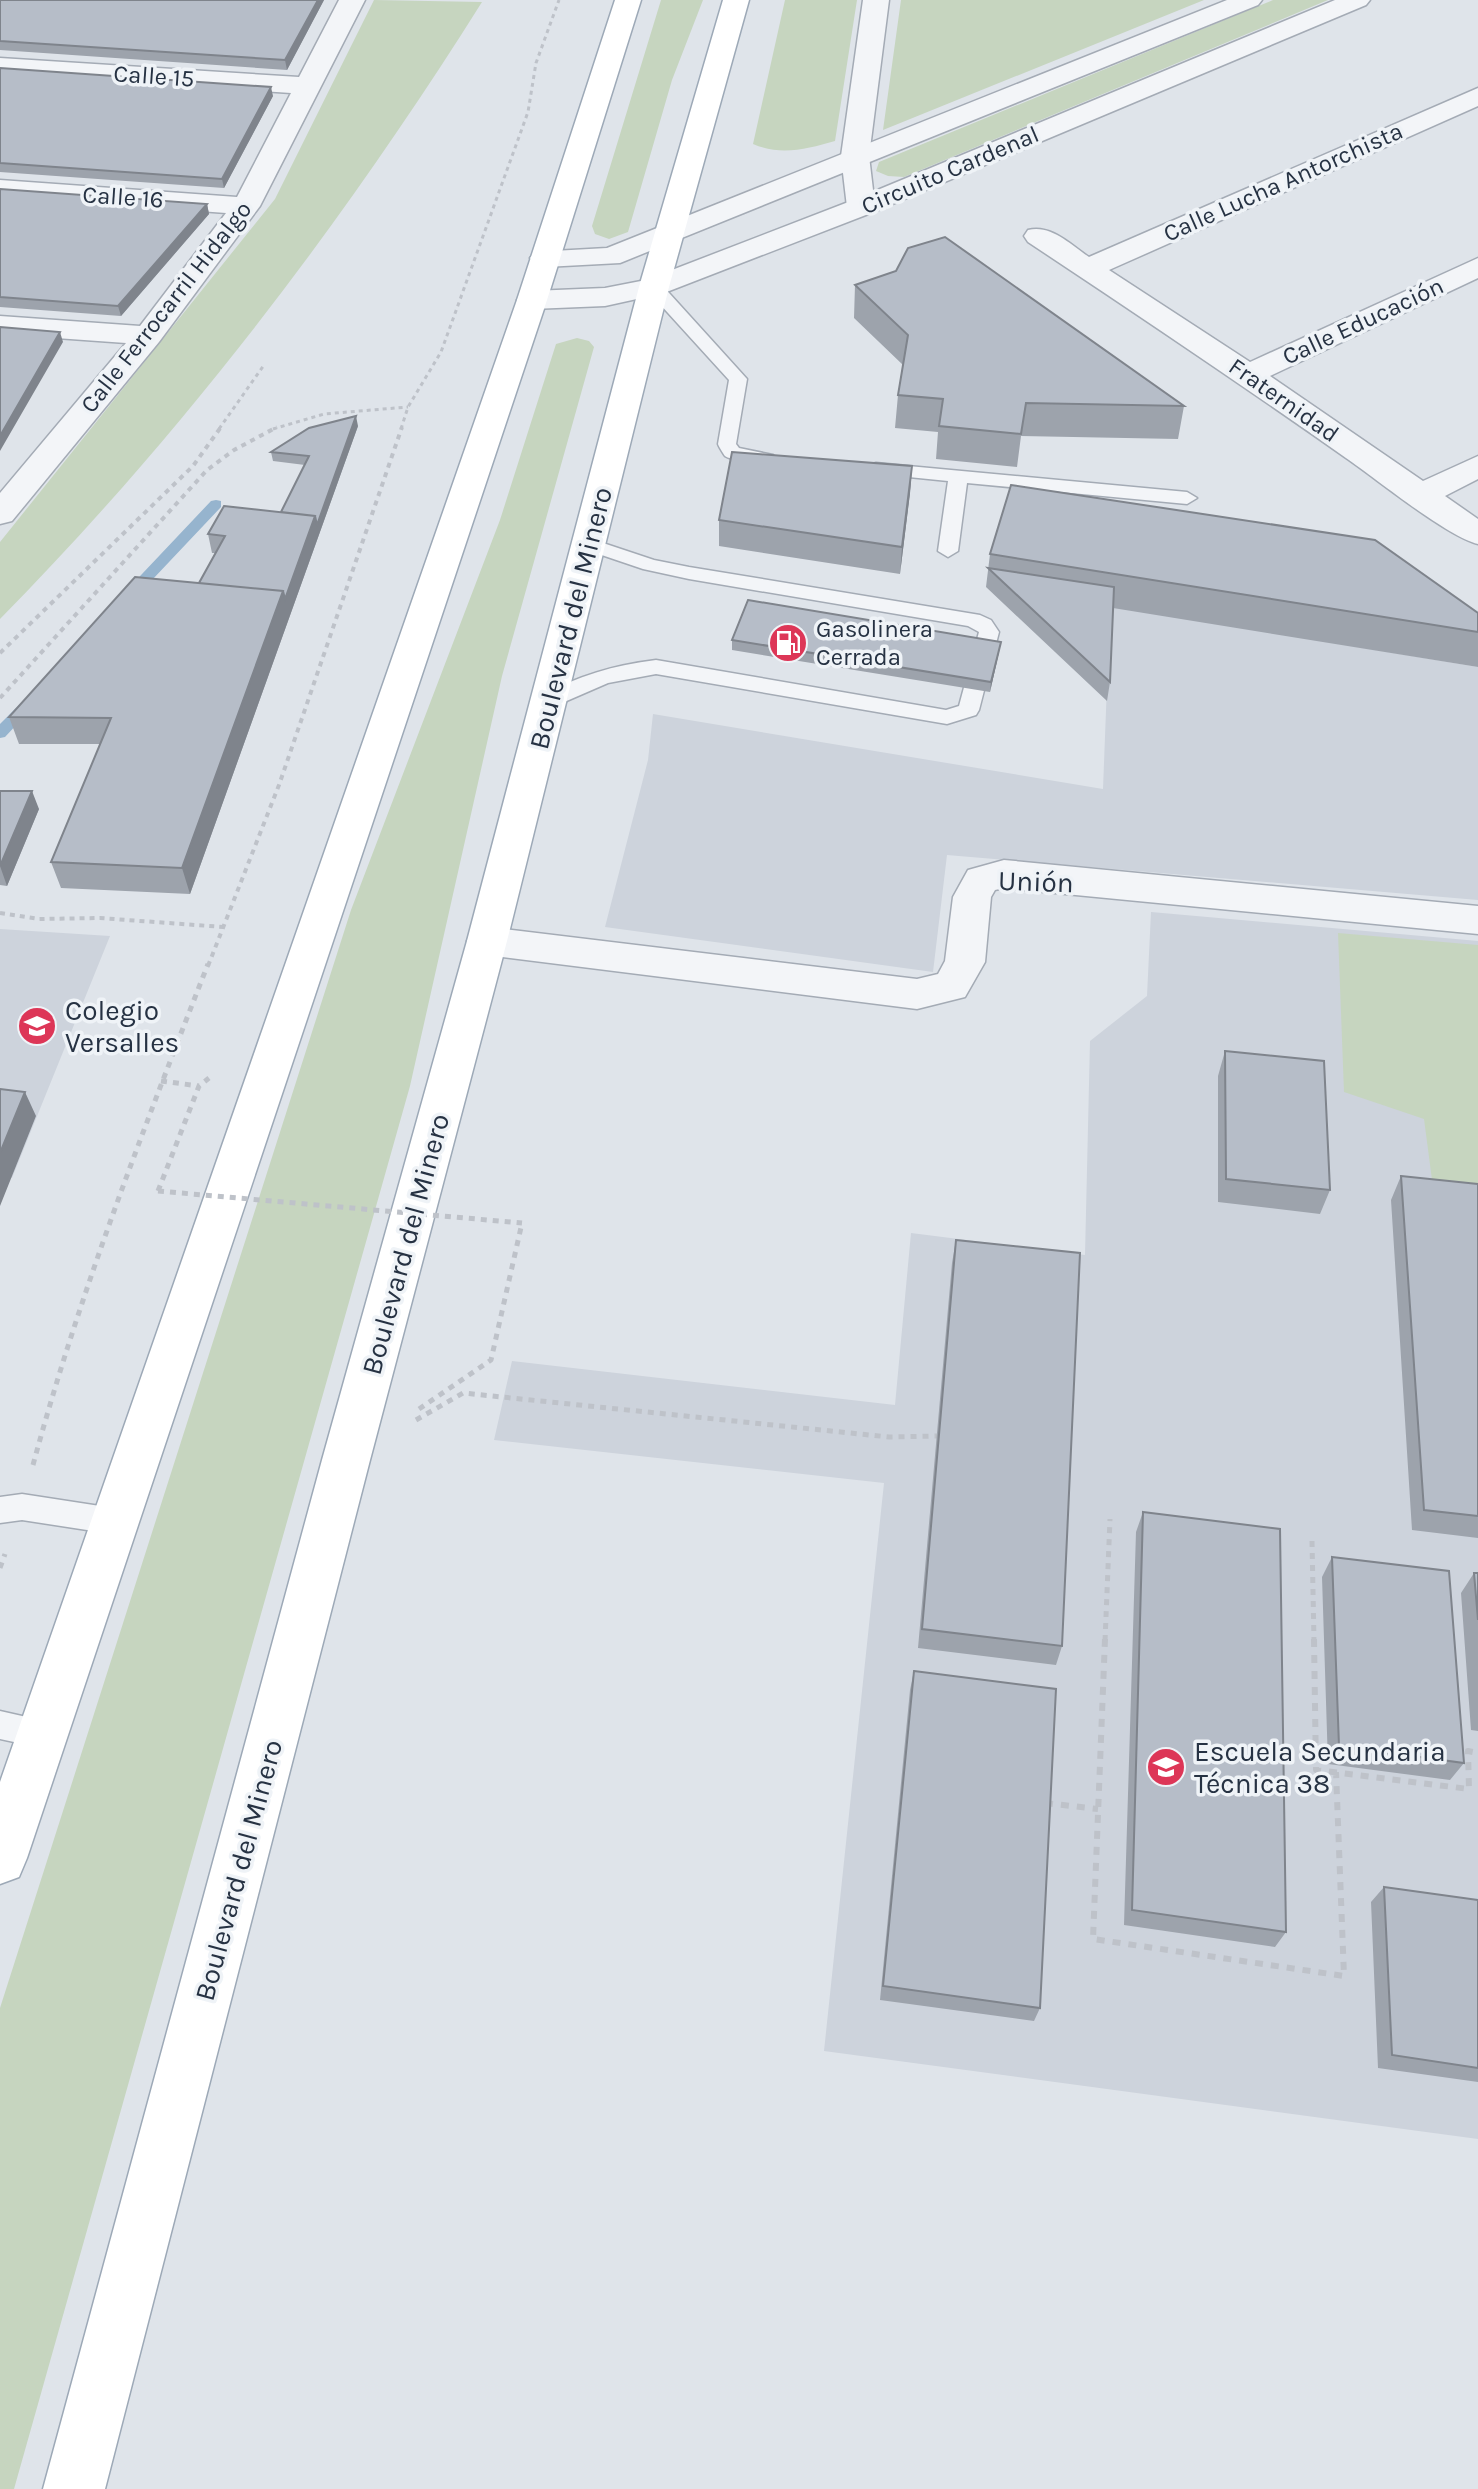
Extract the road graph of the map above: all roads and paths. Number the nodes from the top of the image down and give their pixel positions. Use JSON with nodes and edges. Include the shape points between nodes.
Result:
{"nodes":[{"id":1,"x":352,"y":0,"type":"edge"},
{"id":2,"x":559,"y":0,"type":"edge"},
{"id":3,"x":628,"y":0,"type":"edge"},
{"id":4,"x":736,"y":0,"type":"edge"},
{"id":5,"x":876,"y":0,"type":"edge"},
{"id":6,"x":1249,"y":0,"type":"edge"},
{"id":7,"x":1357,"y":0,"type":"edge"},
{"id":8,"x":0,"y":66,"type":"edge"},
{"id":9,"x":308,"y":86,"type":"junction"},
{"id":10,"x":1478,"y":96,"type":"edge"},
{"id":11,"x":855,"y":156,"type":"junction"},
{"id":12,"x":0,"y":188,"type":"edge"},
{"id":13,"x":246,"y":206,"type":"junction"},
{"id":14,"x":861,"y":207,"type":"junction"},
{"id":15,"x":670,"y":235,"type":"junction"},
{"id":16,"x":1038,"y":236,"type":"dead end"},
{"id":17,"x":545,"y":258,"type":"junction"},
{"id":18,"x":1478,"y":267,"type":"edge"},
{"id":19,"x":1089,"y":268,"type":"junction"},
{"id":20,"x":654,"y":287,"type":"junction"},
{"id":21,"x":532,"y":300,"type":"junction"},
{"id":22,"x":0,"y":325,"type":"edge"},
{"id":23,"x":148,"y":336,"type":"junction"},
{"id":24,"x":264,"y":365,"type":"dead end"},
{"id":25,"x":1248,"y":375,"type":"junction"},
{"id":26,"x":408,"y":407,"type":"junction"},
{"id":27,"x":790,"y":461,"type":"edge"},
{"id":28,"x":1478,"y":466,"type":"edge"},
{"id":29,"x":851,"y":467,"type":"edge"},
{"id":30,"x":958,"y":477,"type":"junction"},
{"id":31,"x":13,"y":482,"type":"edge"},
{"id":32,"x":1420,"y":496,"type":"junction"},
{"id":33,"x":1187,"y":498,"type":"dead end"},
{"id":34,"x":0,"y":514,"type":"edge"},
{"id":35,"x":1478,"y":534,"type":"edge"},
{"id":36,"x":588,"y":544,"type":"junction"},
{"id":37,"x":948,"y":551,"type":"dead end"},
{"id":38,"x":0,"y":653,"type":"edge"},
{"id":39,"x":0,"y":698,"type":"edge"},
{"id":40,"x":548,"y":701,"type":"junction"},
{"id":41,"x":0,"y":913,"type":"edge"},
{"id":42,"x":1478,"y":920,"type":"edge"},
{"id":43,"x":223,"y":927,"type":"junction"},
{"id":44,"x":487,"y":941,"type":"junction"},
{"id":45,"x":161,"y":1081,"type":"junction"},
{"id":46,"x":491,"y":1360,"type":"dead end"},
{"id":47,"x":937,"y":1436,"type":"edge"},
{"id":48,"x":346,"y":1460,"type":"junction"},
{"id":49,"x":11,"y":1509,"type":"edge"},
{"id":50,"x":1110,"y":1519,"type":"dead end"},
{"id":51,"x":113,"y":1521,"type":"junction"},
{"id":52,"x":1312,"y":1541,"type":"dead end"},
{"id":53,"x":0,"y":1568,"type":"edge"},
{"id":54,"x":0,"y":1725,"type":"edge"},
{"id":55,"x":42,"y":1733,"type":"junction"},
{"id":56,"x":1478,"y":1753,"type":"edge"},
{"id":57,"x":1336,"y":1772,"type":"junction"},
{"id":58,"x":1045,"y":1803,"type":"edge"},
{"id":59,"x":1098,"y":1809,"type":"junction"},
{"id":60,"x":0,"y":1858,"type":"edge"},
{"id":61,"x":74,"y":2489,"type":"edge"}],
"edges":[{"from":1,"to":9,"type":"street","name":"Calle Ferrocarril Hidalgo"},
{"from":2,"to":26,"type":"path","via":[[536,63],[528,112],[441,352]]},
{"from":3,"to":17,"type":"main road"},
{"from":4,"to":15,"type":"main road","name":"Boulevard del Minero"},
{"from":5,"to":11,"type":"street"},
{"from":6,"to":11,"type":"street","name":"Circuito Cardenal"},
{"from":7,"to":14,"type":"street","name":"Circuito Cardenal"},
{"from":8,"to":9,"type":"street","name":"Calle 15"},
{"from":9,"to":13,"type":"street","name":"Calle Ferrocarril Hidalgo"},
{"from":10,"to":19,"type":"street","name":"Calle Lucha Antorchista"},
{"from":11,"to":14,"type":"street"},
{"from":11,"to":15,"type":"street","name":"Circuito Cardenal"},
{"from":12,"to":13,"type":"street","name":"Calle 16"},
{"from":13,"to":23,"type":"street","name":"Calle Ferrocarril Hidalgo"},
{"from":14,"to":20,"type":"street","name":"Circuito Cardenal"},
{"from":15,"to":17,"type":"street","name":"Circuito Cardenal","via":[[610,257]]},
{"from":15,"to":20,"type":"main road","name":"Boulevard del Minero"},
{"from":16,"to":19,"type":"street","name":"Fraternidad"},
{"from":17,"to":21,"type":"main road"},
{"from":18,"to":25,"type":"street","name":"Calle Educación"},
{"from":19,"to":25,"type":"street","name":"Fraternidad"},
{"from":20,"to":21,"type":"street","name":"Circuito Cardenal","via":[[605,297]]},
{"from":20,"to":27,"type":"lane","via":[[738,379],[727,444],[732,452]]},
{"from":20,"to":36,"type":"main road","name":"Boulevard del Minero"},
{"from":21,"to":51,"type":"main road"},
{"from":22,"to":23,"type":"street"},
{"from":23,"to":31,"type":"street","name":"Calle Ferrocarril Hidalgo"},
{"from":24,"to":38,"type":"path","via":[[193,466]]},
{"from":25,"to":32,"type":"street","name":"Fraternidad"},
{"from":26,"to":39,"type":"path","via":[[313,413],[244,441],[207,470]]},
{"from":26,"to":43,"type":"path","via":[[284,770]]},
{"from":28,"to":32,"type":"street"},
{"from":29,"to":30,"type":"lane"},
{"from":30,"to":33,"type":"lane"},
{"from":30,"to":37,"type":"lane"},
{"from":31,"to":34,"type":"street","name":"Calle Ferrocarril Hidalgo"},
{"from":32,"to":35,"type":"street","name":"Fraternidad"},
{"from":36,"to":40,"type":"main road","name":"Boulevard del Minero"},
{"from":36,"to":40,"type":"lane","via":[[689,573],[973,620],[989,632],[968,710],[959,716],[656,667],[613,671]]},
{"from":40,"to":44,"type":"main road","name":"Boulevard del Minero"},
{"from":41,"to":43,"type":"path"},
{"from":42,"to":44,"type":"street","name":"Unión","via":[[1004,874],[982,880],[972,897],[965,962],[951,986],[917,994]]},
{"from":43,"to":45,"type":"path"},
{"from":44,"to":48,"type":"main road","name":"Boulevard del Minero"},
{"from":45,"to":46,"type":"path","bridge":true,"via":[[199,1086],[158,1191],[522,1223]]},
{"from":45,"to":49,"type":"path"},
{"from":47,"to":48,"type":"path","via":[[889,1437],[463,1393]]},
{"from":48,"to":61,"type":"main road","name":"Boulevard del Minero"},
{"from":49,"to":51,"type":"lane"},
{"from":49,"to":53,"type":"path"},
{"from":50,"to":59,"type":"path"},
{"from":51,"to":55,"type":"main road"},
{"from":52,"to":57,"type":"path","via":[[1316,1770]]},
{"from":54,"to":55,"type":"lane"},
{"from":55,"to":60,"type":"main road"},
{"from":56,"to":57,"type":"path","via":[[1468,1751],[1469,1789]]},
{"from":57,"to":59,"type":"path","via":[[1344,1976],[1093,1939]]},
{"from":58,"to":59,"type":"path"}]}
